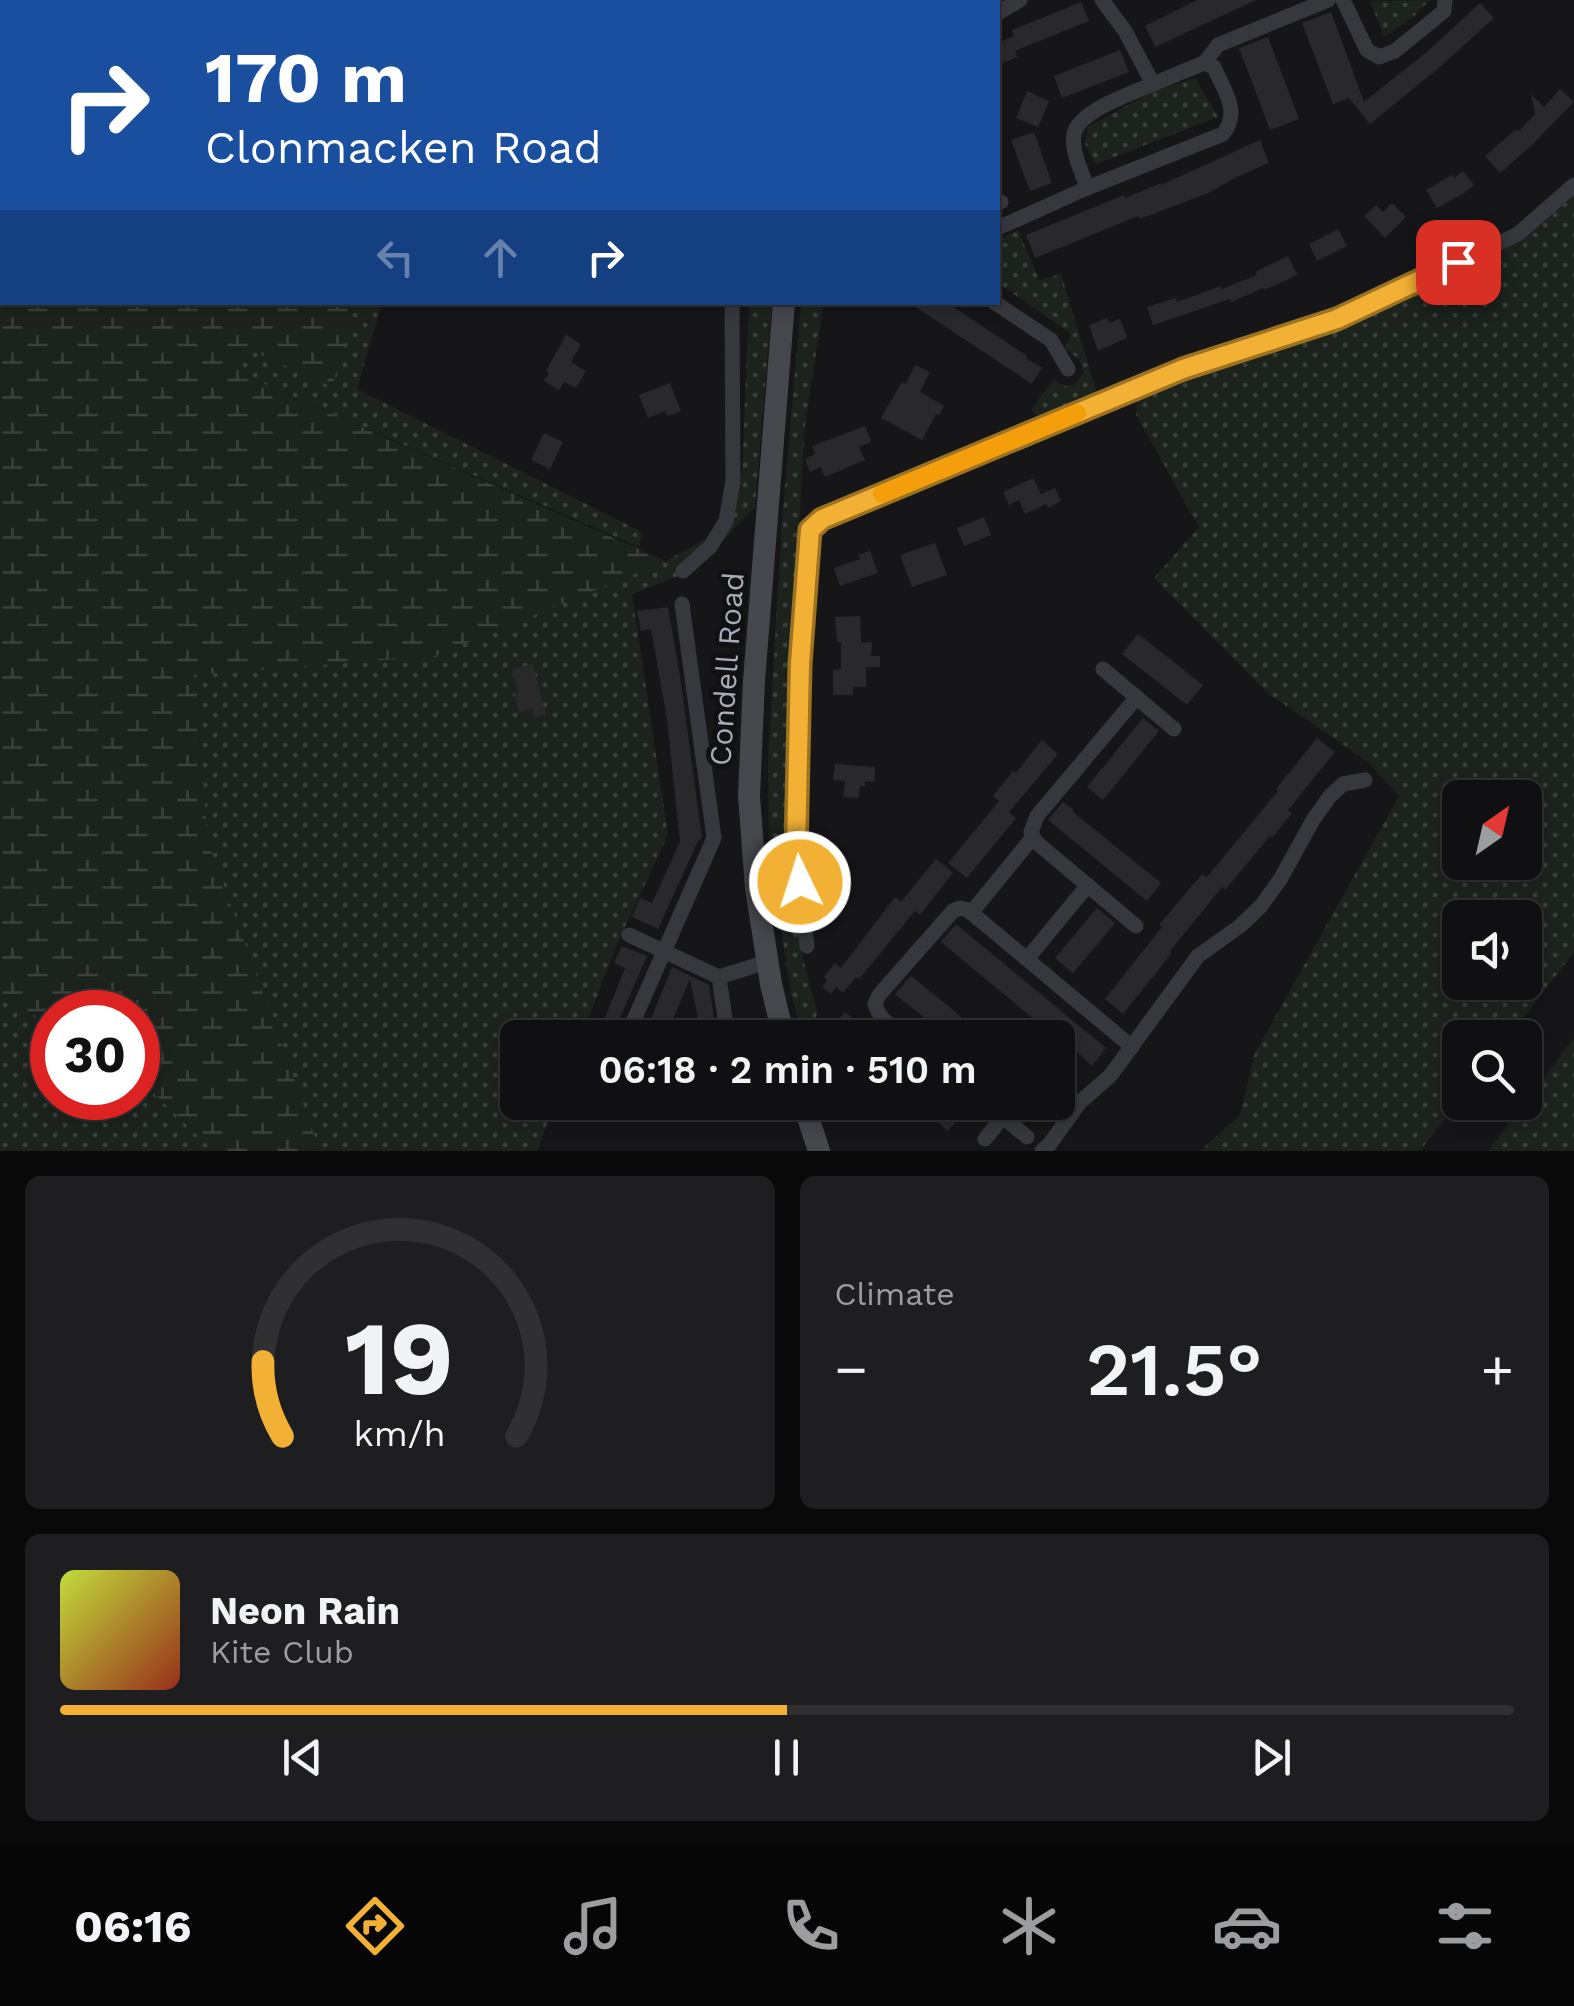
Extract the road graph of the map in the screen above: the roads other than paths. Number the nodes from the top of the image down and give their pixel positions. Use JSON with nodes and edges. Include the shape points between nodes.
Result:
{"nodes":[{"id":1,"x":1102,"y":0,"type":"edge"},
{"id":2,"x":1328,"y":0,"type":"edge"},
{"id":3,"x":1343,"y":0,"type":"edge"},
{"id":4,"x":1446,"y":0,"type":"edge"},
{"id":5,"x":1204,"y":62,"type":"junction"},
{"id":6,"x":1153,"y":84,"type":"junction"},
{"id":7,"x":1574,"y":185,"type":"edge"},
{"id":8,"x":1088,"y":188,"type":"junction"},
{"id":9,"x":1000,"y":227,"type":"edge"},
{"id":10,"x":732,"y":305,"type":"edge"},
{"id":11,"x":784,"y":305,"type":"edge"},
{"id":12,"x":998,"y":305,"type":"edge"},
{"id":13,"x":1068,"y":369,"type":"dead end"},
{"id":14,"x":684,"y":571,"type":"dead end"},
{"id":15,"x":682,"y":604,"type":"dead end"},
{"id":16,"x":1103,"y":668,"type":"dead end"},
{"id":17,"x":1136,"y":697,"type":"junction"},
{"id":18,"x":1174,"y":729,"type":"dead end"},
{"id":19,"x":1365,"y":780,"type":"dead end"},
{"id":20,"x":1033,"y":837,"type":"junction"},
{"id":21,"x":1088,"y":886,"type":"junction"},
{"id":22,"x":971,"y":912,"type":"junction"},
{"id":23,"x":1136,"y":926,"type":"dead end"},
{"id":24,"x":629,"y":935,"type":"dead end"},
{"id":25,"x":807,"y":946,"type":"dead end"},
{"id":26,"x":663,"y":950,"type":"junction"},
{"id":27,"x":1026,"y":959,"type":"junction"},
{"id":28,"x":767,"y":962,"type":"junction"},
{"id":29,"x":719,"y":977,"type":"junction"},
{"id":30,"x":634,"y":1020,"type":"edge"},
{"id":31,"x":725,"y":1020,"type":"edge"},
{"id":32,"x":780,"y":1020,"type":"edge"},
{"id":33,"x":886,"y":1020,"type":"edge"},
{"id":34,"x":1132,"y":1047,"type":"junction"},
{"id":35,"x":809,"y":1120,"type":"edge"},
{"id":36,"x":1001,"y":1120,"type":"edge"},
{"id":37,"x":1007,"y":1120,"type":"edge"},
{"id":38,"x":1027,"y":1137,"type":"dead end"},
{"id":39,"x":986,"y":1139,"type":"dead end"},
{"id":40,"x":820,"y":1151,"type":"edge"},
{"id":41,"x":1042,"y":1151,"type":"edge"}],
"edges":[{"from":1,"to":6,"type":"street"},
{"from":2,"to":5,"type":"street","via":[[1218,45]]},
{"from":3,"to":4,"type":"street","via":[[1367,50],[1378,57],[1444,11]]},
{"from":5,"to":6,"type":"street"},
{"from":5,"to":8,"type":"street","via":[[1214,67],[1233,113],[1223,134]]},
{"from":6,"to":8,"type":"street","via":[[1077,123],[1074,147]]},
{"from":7,"to":25,"type":"street","via":[[1518,234],[1337,319],[1183,369],[822,519],[810,530],[796,850]]},
{"from":8,"to":9,"type":"street"},
{"from":10,"to":14,"type":"street","via":[[733,481],[726,520]]},
{"from":11,"to":28,"type":"main road","name":"Condell Road","via":[[748,796]]},
{"from":12,"to":13,"type":"street","via":[[1051,340]]},
{"from":15,"to":26,"type":"street","via":[[714,838]]},
{"from":16,"to":17,"type":"street"},
{"from":17,"to":18,"type":"street"},
{"from":17,"to":20,"type":"street","via":[[1037,816]]},
{"from":19,"to":34,"type":"street","via":[[1344,784],[1330,796],[1261,906],[1198,956]]},
{"from":20,"to":21,"type":"street"},
{"from":20,"to":22,"type":"street"},
{"from":21,"to":23,"type":"street"},
{"from":21,"to":27,"type":"street"},
{"from":22,"to":27,"type":"street"},
{"from":22,"to":33,"type":"street","via":[[953,911],[879,995],[875,1004]]},
{"from":24,"to":26,"type":"street"},
{"from":26,"to":29,"type":"street"},
{"from":26,"to":30,"type":"street"},
{"from":27,"to":34,"type":"street"},
{"from":28,"to":29,"type":"street"},
{"from":28,"to":32,"type":"main road","name":"Condell Road"},
{"from":29,"to":31,"type":"street"},
{"from":34,"to":41,"type":"street"},
{"from":35,"to":40,"type":"main road"},
{"from":36,"to":39,"type":"street"},
{"from":37,"to":38,"type":"street"}]}
